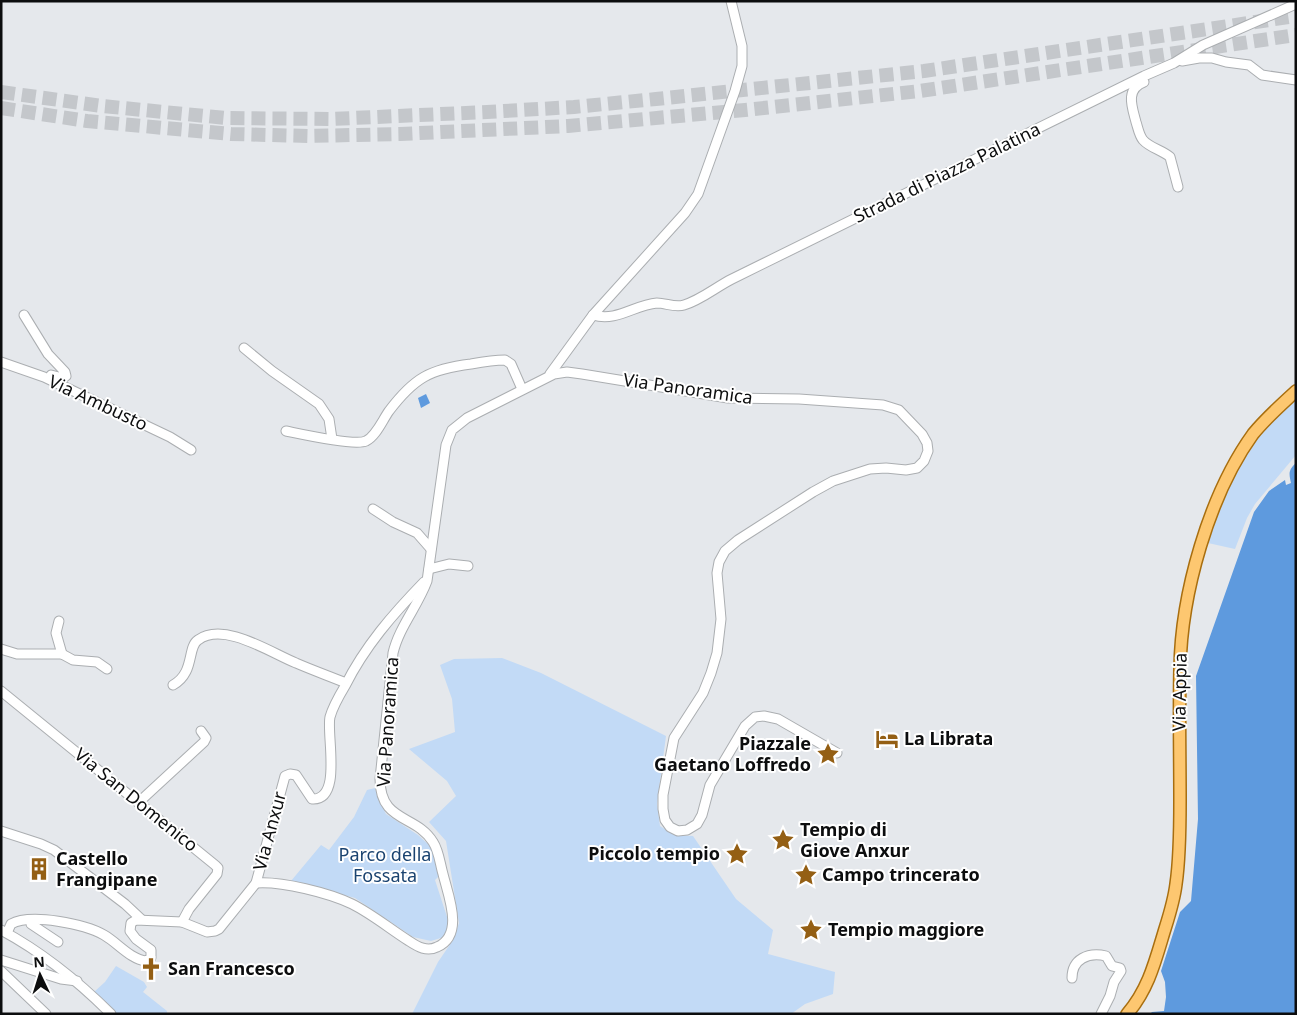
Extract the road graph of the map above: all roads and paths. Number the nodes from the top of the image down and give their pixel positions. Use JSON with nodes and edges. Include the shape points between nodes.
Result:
{"nodes":[{"id":1,"x":731,"y":1,"type":"edge"},
{"id":2,"x":1296,"y":4,"type":"edge"},
{"id":3,"x":1174,"y":63,"type":"junction"},
{"id":4,"x":1153,"y":71,"type":"junction"},
{"id":5,"x":1296,"y":80,"type":"edge"},
{"id":6,"x":1178,"y":187,"type":"dead end"},
{"id":7,"x":593,"y":315,"type":"junction"},
{"id":8,"x":24,"y":316,"type":"dead end"},
{"id":9,"x":244,"y":348,"type":"dead end"},
{"id":10,"x":1,"y":362,"type":"edge"},
{"id":11,"x":36,"y":373,"type":"junction"},
{"id":12,"x":550,"y":374,"type":"junction"},
{"id":13,"x":522,"y":389,"type":"junction"},
{"id":14,"x":1296,"y":391,"type":"edge"},
{"id":15,"x":286,"y":431,"type":"dead end"},
{"id":16,"x":332,"y":439,"type":"junction"},
{"id":17,"x":191,"y":450,"type":"dead end"},
{"id":18,"x":373,"y":509,"type":"dead end"},
{"id":19,"x":432,"y":548,"type":"junction"},
{"id":20,"x":468,"y":566,"type":"dead end"},
{"id":21,"x":428,"y":573,"type":"junction"},
{"id":22,"x":59,"y":621,"type":"dead end"},
{"id":23,"x":1,"y":649,"type":"edge"},
{"id":24,"x":62,"y":654,"type":"junction"},
{"id":25,"x":107,"y":669,"type":"dead end"},
{"id":26,"x":346,"y":682,"type":"junction"},
{"id":27,"x":173,"y":685,"type":"dead end"},
{"id":28,"x":1,"y":691,"type":"edge"},
{"id":29,"x":201,"y":731,"type":"dead end"},
{"id":30,"x":838,"y":753,"type":"dead end"},
{"id":31,"x":139,"y":802,"type":"junction"},
{"id":32,"x":1,"y":831,"type":"edge"},
{"id":33,"x":256,"y":883,"type":"junction"},
{"id":34,"x":141,"y":919,"type":"junction"},
{"id":35,"x":182,"y":922,"type":"junction"},
{"id":36,"x":31,"y":924,"type":"dead end"},
{"id":37,"x":4,"y":931,"type":"edge"},
{"id":38,"x":58,"y":942,"type":"dead end"},
{"id":39,"x":1,"y":960,"type":"edge"},
{"id":40,"x":1,"y":971,"type":"edge"},
{"id":41,"x":1072,"y":978,"type":"dead end"},
{"id":42,"x":77,"y":981,"type":"junction"},
{"id":43,"x":46,"y":1014,"type":"edge"},
{"id":44,"x":111,"y":1014,"type":"edge"},
{"id":45,"x":1101,"y":1014,"type":"edge"},
{"id":46,"x":1127,"y":1014,"type":"edge"}],
"edges":[{"from":1,"to":7,"type":"street","via":[[742,46],[742,66],[700,191],[685,214]]},
{"from":2,"to":3,"type":"street","name":"Strada di Piazza Palatina","via":[[1203,45]]},
{"from":3,"to":4,"type":"street","name":"Strada di Piazza Palatina"},
{"from":3,"to":5,"type":"street","via":[[1208,57],[1247,64],[1262,75]]},
{"from":4,"to":6,"type":"street","via":[[1151,78],[1132,91],[1133,109],[1143,140],[1171,159]]},
{"from":4,"to":7,"type":"street","name":"Strada di Piazza Palatina","via":[[686,304],[653,304],[614,317]]},
{"from":7,"to":12,"type":"street"},
{"from":8,"to":11,"type":"street","via":[[66,376]]},
{"from":9,"to":16,"type":"street","via":[[319,404],[330,421]]},
{"from":10,"to":11,"type":"street","name":"Via Ambusto"},
{"from":11,"to":17,"type":"street","name":"Via Ambusto"},
{"from":12,"to":13,"type":"street","name":"Via Panoramica"},
{"from":12,"to":30,"type":"street","name":"Via Panoramica","via":[[574,373],[738,399],[880,404],[899,410],[920,431],[928,451],[917,468],[870,469],[833,481],[725,551],[717,573],[721,626],[717,653],[703,692],[674,738],[664,787],[665,820],[678,831],[697,824],[710,784],[745,726],[755,717],[778,719]]},
{"from":13,"to":16,"type":"street","via":[[511,364],[505,360],[441,368],[405,391],[368,440],[358,443]]},
{"from":13,"to":19,"type":"street","name":"Via Panoramica","via":[[462,421],[450,433],[444,450]]},
{"from":14,"to":46,"type":"main road","name":"Via Appia","via":[[1262,424],[1234,464],[1213,510],[1196,567],[1180,650],[1180,836],[1176,884],[1153,969],[1145,990]]},
{"from":15,"to":16,"type":"street"},
{"from":18,"to":19,"type":"street","via":[[419,534]]},
{"from":19,"to":21,"type":"street","name":"Via Panoramica"},
{"from":20,"to":21,"type":"street","via":[[447,565]]},
{"from":21,"to":26,"type":"street","name":"Via Anxur","via":[[368,646]]},
{"from":21,"to":33,"type":"street","name":"Via Panoramica","via":[[423,592],[394,649],[380,784],[384,800],[394,813],[421,829],[433,842],[452,912],[449,937],[437,947],[420,947],[345,901],[280,884]]},
{"from":22,"to":24,"type":"street","via":[[56,635]]},
{"from":23,"to":24,"type":"street","via":[[17,654]]},
{"from":24,"to":25,"type":"street","via":[[73,660],[98,662]]},
{"from":26,"to":27,"type":"street","via":[[242,639],[216,634],[195,642],[185,674]]},
{"from":26,"to":33,"type":"street","name":"Via Anxur","via":[[329,720],[332,758],[325,792],[320,798],[312,799],[296,775],[285,776]]},
{"from":28,"to":31,"type":"street","name":"Via San Domenico"},
{"from":29,"to":31,"type":"street","via":[[206,738],[204,742]]},
{"from":31,"to":35,"type":"street","name":"Via San Domenico","via":[[218,868]]},
{"from":32,"to":34,"type":"street","via":[[54,850]]},
{"from":33,"to":35,"type":"street","name":"Via Anxur","via":[[219,929],[206,932]]},
{"from":34,"to":35,"type":"street","name":"Via Anxur"},
{"from":34,"to":37,"type":"street","via":[[132,922],[129,930],[151,950],[151,958],[146,961],[102,934],[76,925],[22,920]]},
{"from":36,"to":38,"type":"street"},
{"from":37,"to":42,"type":"street"},
{"from":39,"to":42,"type":"street"},
{"from":40,"to":43,"type":"street"},
{"from":41,"to":45,"type":"street","via":[[1074,967],[1087,956],[1106,956],[1112,966],[1120,968]]},
{"from":42,"to":44,"type":"street"}]}
